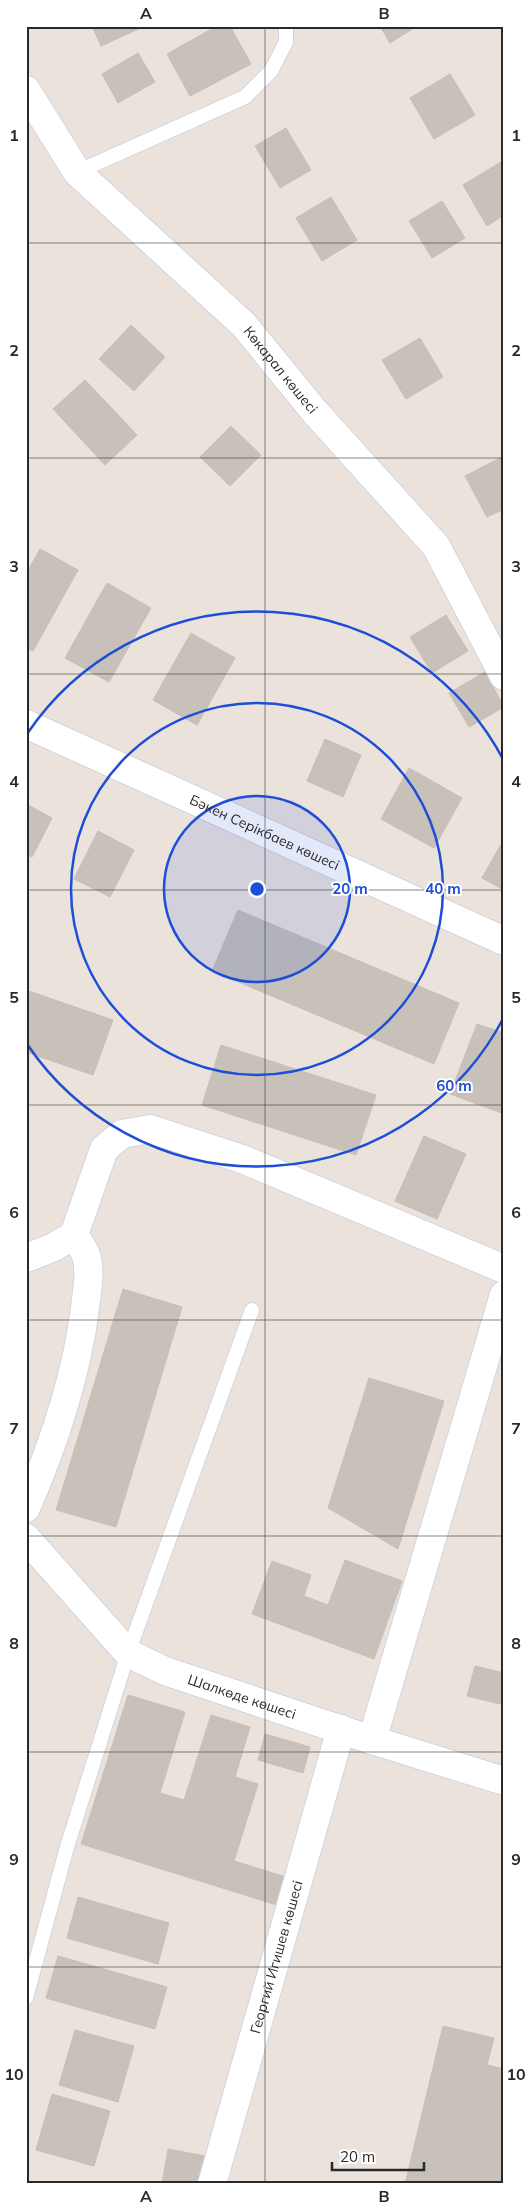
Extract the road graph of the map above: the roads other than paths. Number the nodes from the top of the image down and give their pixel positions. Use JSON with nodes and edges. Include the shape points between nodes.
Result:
{"nodes":[{"id":1,"x":286,"y":26,"type":"edge"},
{"id":2,"x":26,"y":90,"type":"edge"},
{"id":3,"x":77,"y":172,"type":"junction"},
{"id":4,"x":504,"y":676,"type":"edge"},
{"id":5,"x":26,"y":724,"type":"edge"},
{"id":6,"x":504,"y":941,"type":"edge"},
{"id":7,"x":74,"y":1235,"type":"junction"},
{"id":8,"x":26,"y":1258,"type":"edge"},
{"id":9,"x":504,"y":1269,"type":"edge"},
{"id":10,"x":504,"y":1295,"type":"edge"},
{"id":11,"x":252,"y":1310,"type":"dead end"},
{"id":12,"x":26,"y":1508,"type":"edge"},
{"id":13,"x":26,"y":1538,"type":"edge"},
{"id":14,"x":128,"y":1653,"type":"junction"},
{"id":15,"x":341,"y":1728,"type":"junction"},
{"id":16,"x":372,"y":1740,"type":"junction"},
{"id":17,"x":504,"y":1781,"type":"edge"},
{"id":18,"x":26,"y":1998,"type":"edge"},
{"id":19,"x":212,"y":2184,"type":"edge"}],
"edges":[{"from":1,"to":3,"type":"lane","via":[[286,42],[271,71],[245,97]]},
{"from":2,"to":3,"type":"street","name":"Көкарал көшесі"},
{"from":3,"to":4,"type":"street","name":"Көкарал көшесі","via":[[244,325],[315,412],[436,546]]},
{"from":5,"to":6,"type":"street","name":"Бәкен Серікбаев көшесі"},
{"from":7,"to":8,"type":"street"},
{"from":7,"to":9,"type":"street","via":[[104,1149],[122,1134],[150,1129],[242,1159]]},
{"from":7,"to":12,"type":"street","via":[[86,1255],[88,1283],[80,1340],[66,1401]]},
{"from":10,"to":16,"type":"street"},
{"from":11,"to":14,"type":"lane"},
{"from":13,"to":14,"type":"street","name":"Шалкөде көшесі"},
{"from":14,"to":15,"type":"street","name":"Шалкөде көшесі","via":[[165,1671]]},
{"from":14,"to":18,"type":"lane","via":[[67,1847]]},
{"from":15,"to":16,"type":"street","name":"Шалкөде көшесі"},
{"from":15,"to":19,"type":"street","name":"Георгий Игишев көшесі"},
{"from":16,"to":17,"type":"street","name":"Шалкөде көшесі"}]}
